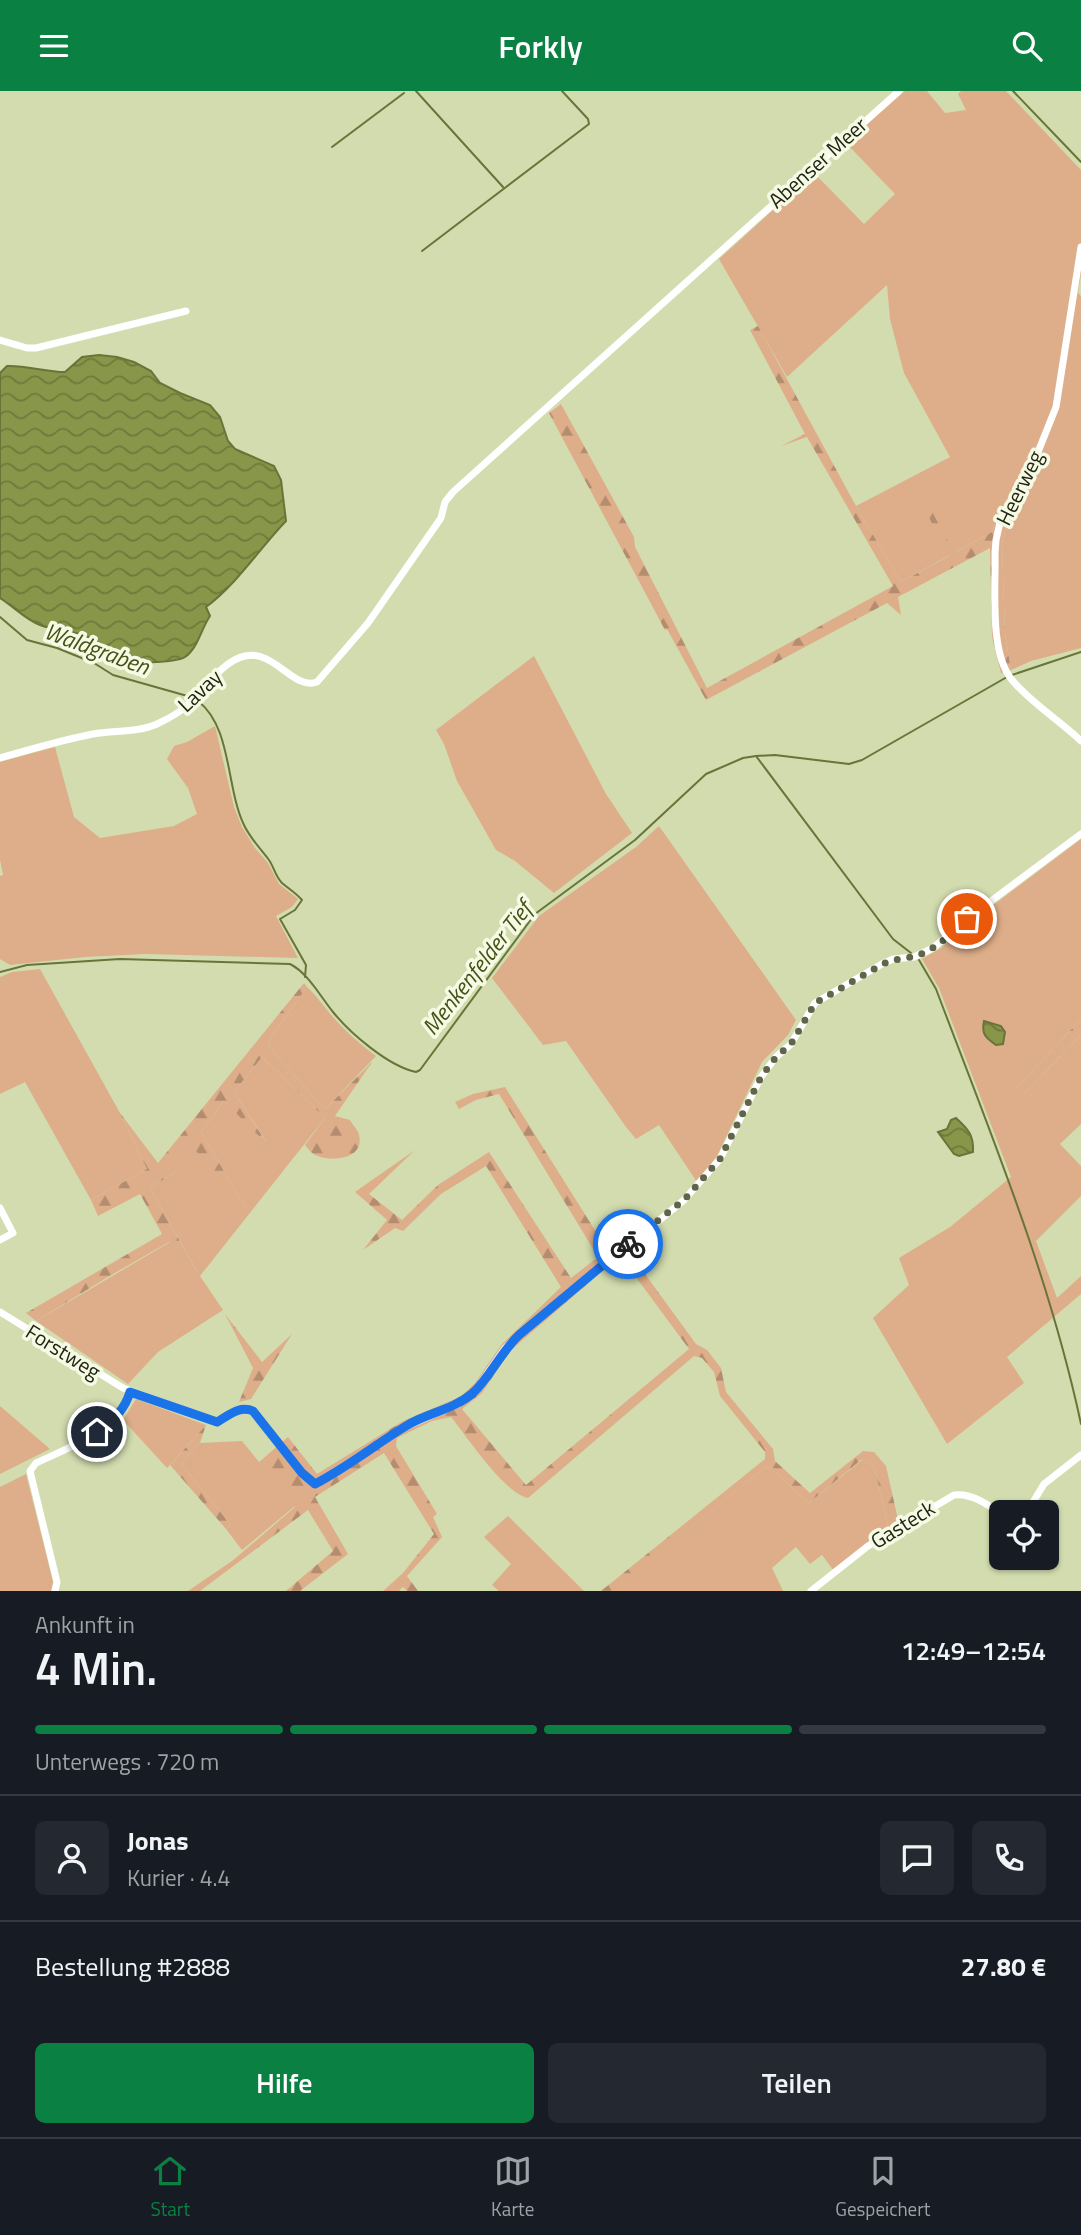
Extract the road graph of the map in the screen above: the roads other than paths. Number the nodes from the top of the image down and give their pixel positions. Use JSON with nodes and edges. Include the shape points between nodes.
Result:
{"nodes":[{"id":1,"x":898,"y":91,"type":"edge"},
{"id":2,"x":1081,"y":247,"type":"edge"},
{"id":3,"x":186,"y":310,"type":"dead end"},
{"id":4,"x":0,"y":339,"type":"edge"},
{"id":5,"x":368,"y":623,"type":"joint"},
{"id":6,"x":1081,"y":741,"type":"edge"},
{"id":7,"x":0,"y":758,"type":"edge"},
{"id":8,"x":1081,"y":834,"type":"edge"},
{"id":9,"x":0,"y":1208,"type":"edge"},
{"id":10,"x":0,"y":1240,"type":"edge"},
{"id":11,"x":0,"y":1313,"type":"edge"},
{"id":12,"x":130,"y":1392,"type":"junction"},
{"id":13,"x":1081,"y":1455,"type":"edge"},
{"id":14,"x":1034,"y":1500,"type":"edge"},
{"id":15,"x":989,"y":1507,"type":"edge"},
{"id":16,"x":55,"y":1591,"type":"edge"},
{"id":17,"x":811,"y":1591,"type":"edge"}],
"edges":[{"from":1,"to":5,"type":"street","name":"Abenser Meer","via":[[453,492],[441,518]]},
{"from":2,"to":6,"type":"street","name":"Heerweg","via":[[1056,407],[1038,452],[1001,518],[996,540],[998,636],[1006,672]]},
{"from":3,"to":4,"type":"street","via":[[36,348]]},
{"from":5,"to":7,"type":"street","name":"Lavay","via":[[313,684],[261,656],[246,656],[231,662],[186,706],[154,726],[94,734]]},
{"from":8,"to":12,"type":"street","name":"Forstweg","via":[[933,948],[914,957],[893,959],[815,1003],[791,1044],[768,1067],[720,1159],[701,1182],[519,1335],[475,1391],[458,1404],[405,1427],[315,1484],[247,1408],[217,1422]]},
{"from":9,"to":10,"type":"street","via":[[13,1233]]},
{"from":11,"to":12,"type":"street","name":"Forstweg"},
{"from":12,"to":16,"type":"street","via":[[104,1427],[36,1463],[30,1471],[57,1582]]},
{"from":13,"to":14,"type":"street","via":[[1044,1484]]},
{"from":15,"to":17,"type":"street","name":"Gasteck","via":[[965,1494],[954,1495],[869,1546]]}]}
